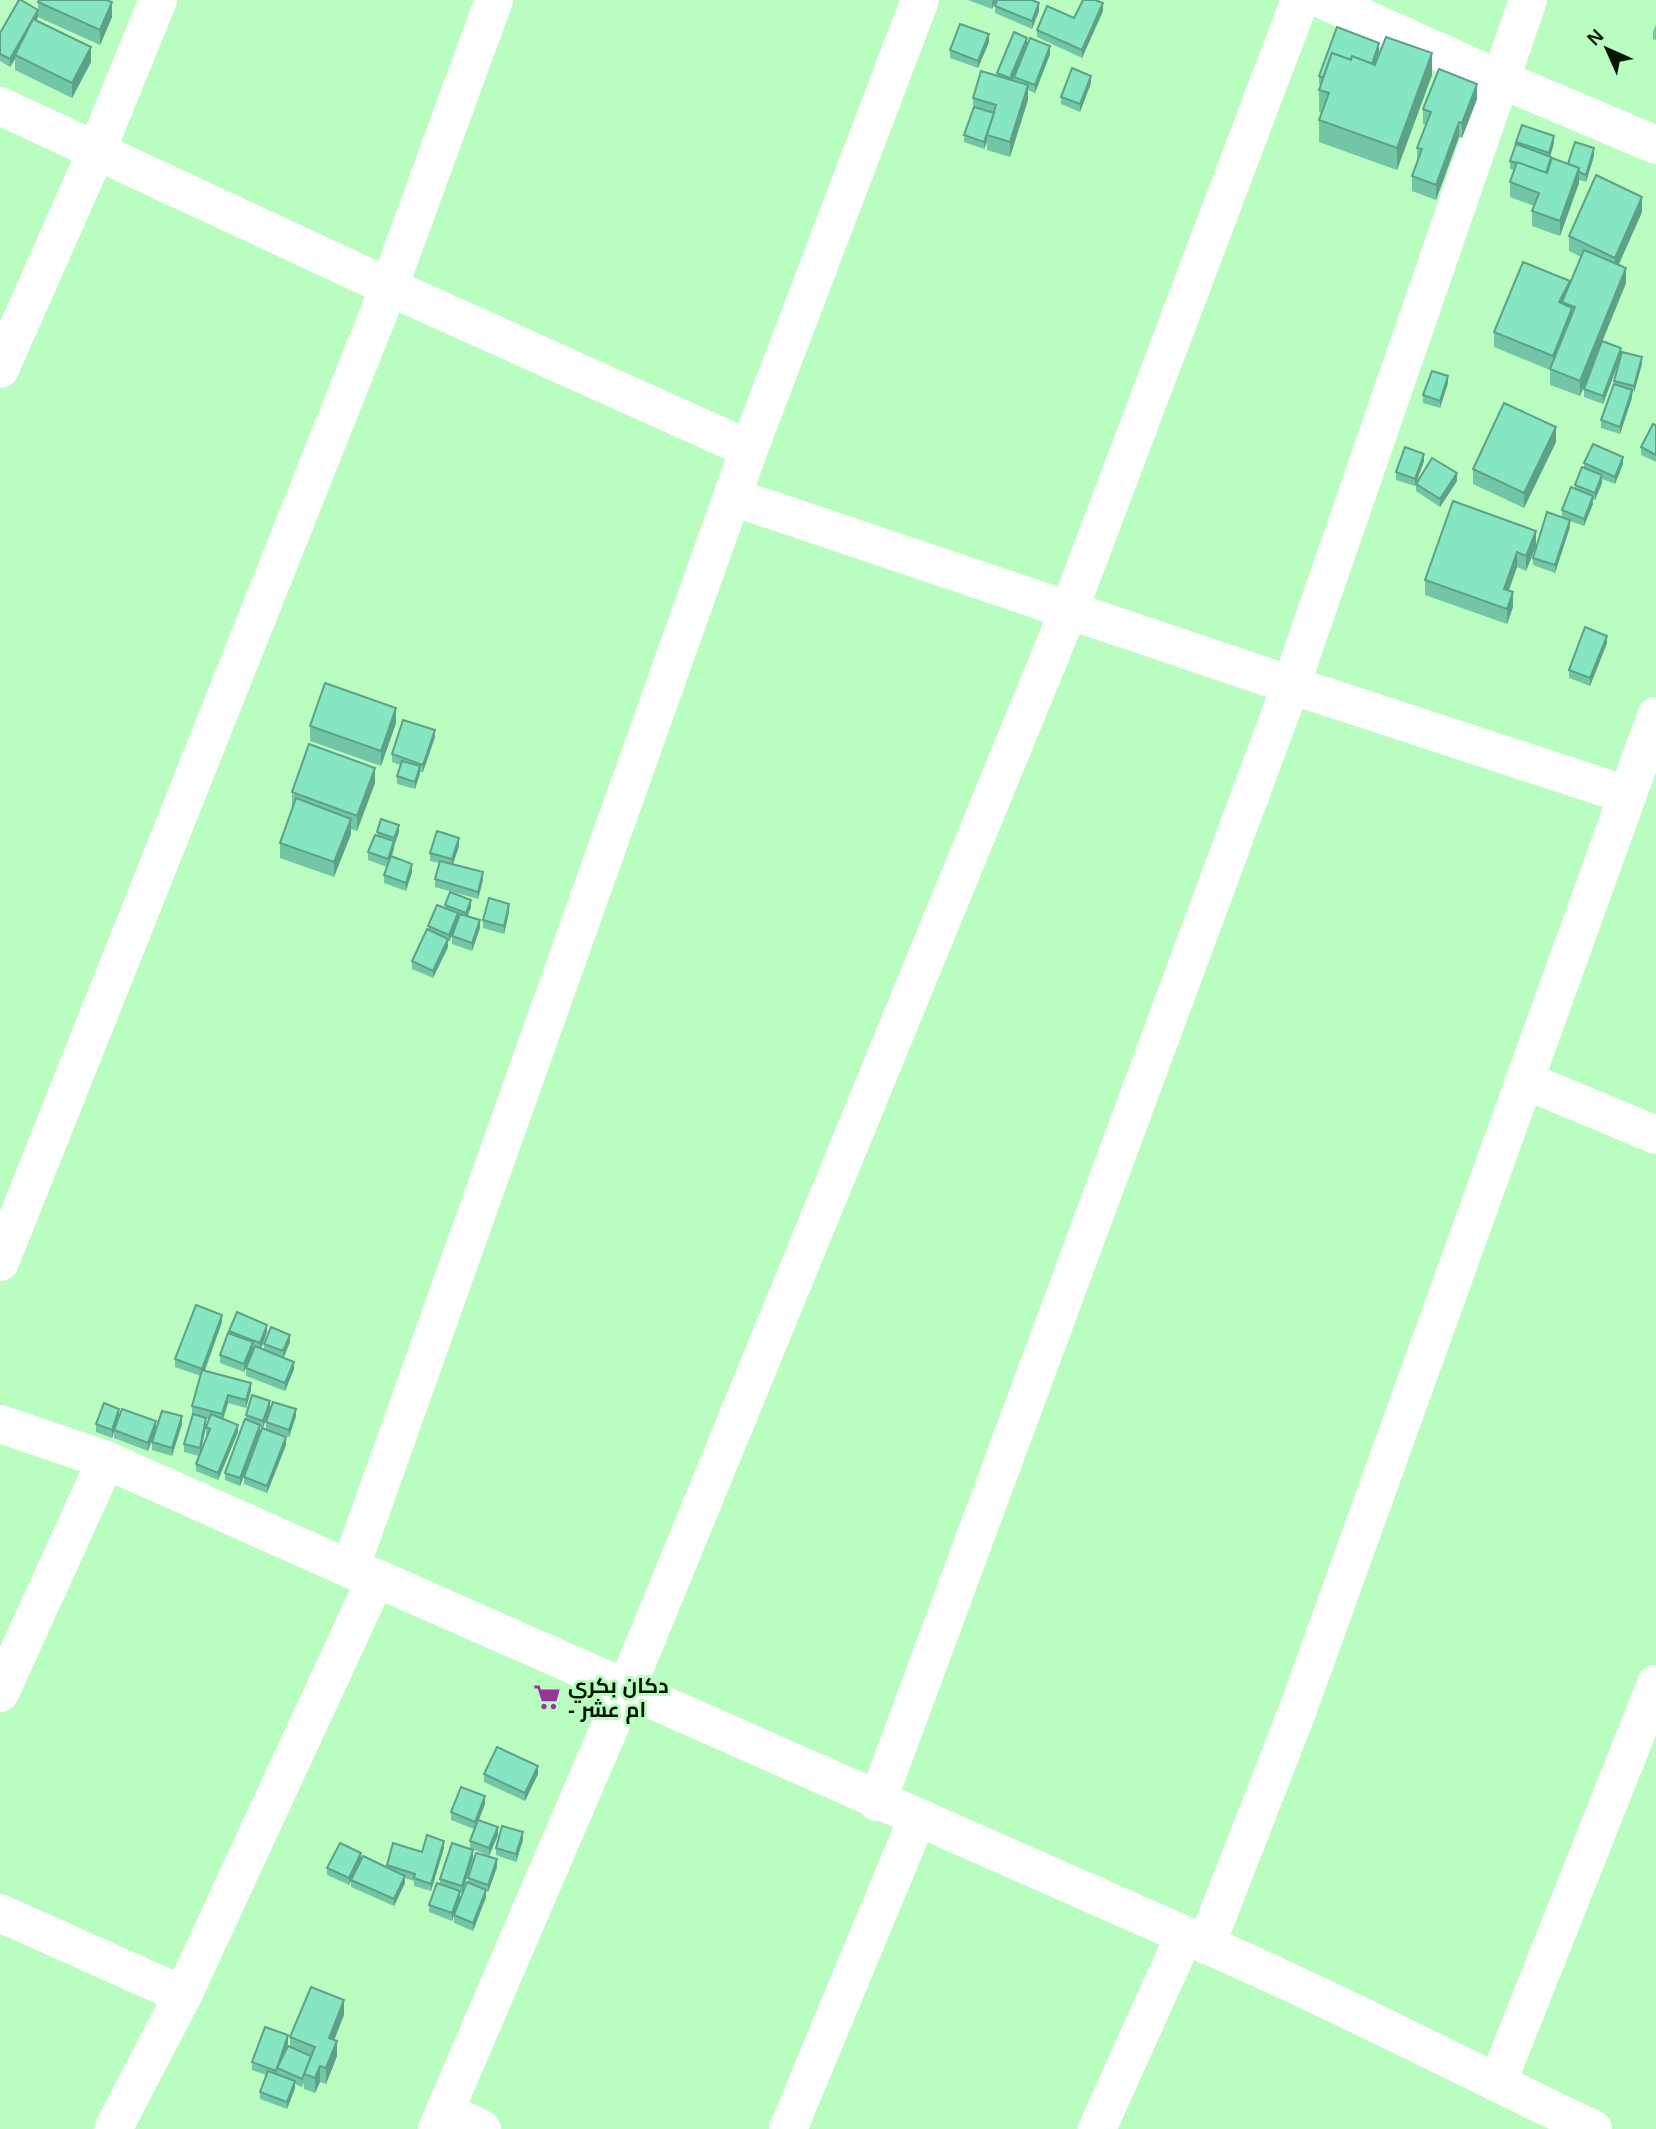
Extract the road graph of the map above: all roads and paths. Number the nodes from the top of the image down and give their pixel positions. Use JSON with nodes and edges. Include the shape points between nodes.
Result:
{"nodes":[{"id":1,"x":158,"y":0,"type":"edge"},
{"id":2,"x":494,"y":0,"type":"edge"},
{"id":3,"x":920,"y":0,"type":"edge"},
{"id":4,"x":1300,"y":0,"type":"edge"},
{"id":5,"x":1323,"y":0,"type":"edge"},
{"id":6,"x":1528,"y":0,"type":"edge"},
{"id":7,"x":1500,"y":79,"type":"junction"},
{"id":8,"x":0,"y":106,"type":"edge"},
{"id":9,"x":1656,"y":145,"type":"edge"},
{"id":10,"x":96,"y":152,"type":"junction"},
{"id":11,"x":389,"y":287,"type":"junction"},
{"id":12,"x":0,"y":369,"type":"edge"},
{"id":13,"x":749,"y":449,"type":"junction"},
{"id":14,"x":733,"y":497,"type":"junction"},
{"id":15,"x":1069,"y":610,"type":"junction"},
{"id":16,"x":1291,"y":685,"type":"junction"},
{"id":17,"x":1656,"y":716,"type":"edge"},
{"id":18,"x":1627,"y":795,"type":"junction"},
{"id":19,"x":1524,"y":1080,"type":"junction"},
{"id":20,"x":1656,"y":1135,"type":"edge"},
{"id":21,"x":0,"y":1262,"type":"edge"},
{"id":22,"x":0,"y":1424,"type":"edge"},
{"id":23,"x":106,"y":1460,"type":"junction"},
{"id":24,"x":363,"y":1573,"type":"junction"},
{"id":25,"x":1656,"y":1684,"type":"edge"},
{"id":26,"x":626,"y":1689,"type":"junction"},
{"id":27,"x":0,"y":1693,"type":"edge"},
{"id":28,"x":877,"y":1802,"type":"junction"},
{"id":29,"x":917,"y":1819,"type":"junction"},
{"id":30,"x":0,"y":1913,"type":"edge"},
{"id":31,"x":1195,"y":1940,"type":"junction"},
{"id":32,"x":183,"y":1995,"type":"junction"},
{"id":33,"x":1497,"y":2081,"type":"junction"},
{"id":34,"x":441,"y":2120,"type":"edge"},
{"id":35,"x":1587,"y":2128,"type":"edge"},
{"id":36,"x":113,"y":2129,"type":"edge"},
{"id":37,"x":482,"y":2129,"type":"edge"},
{"id":38,"x":788,"y":2129,"type":"edge"},
{"id":39,"x":1097,"y":2129,"type":"edge"}],
"edges":[{"from":1,"to":10,"type":"street"},
{"from":2,"to":11,"type":"street"},
{"from":3,"to":13,"type":"street"},
{"from":4,"to":15,"type":"street"},
{"from":5,"to":7,"type":"street"},
{"from":6,"to":7,"type":"street"},
{"from":7,"to":9,"type":"street"},
{"from":7,"to":16,"type":"street"},
{"from":8,"to":10,"type":"street"},
{"from":10,"to":11,"type":"street"},
{"from":10,"to":12,"type":"street"},
{"from":11,"to":13,"type":"street"},
{"from":11,"to":21,"type":"street"},
{"from":13,"to":14,"type":"street"},
{"from":14,"to":15,"type":"street"},
{"from":14,"to":24,"type":"street"},
{"from":15,"to":16,"type":"street"},
{"from":15,"to":26,"type":"street"},
{"from":16,"to":18,"type":"street"},
{"from":16,"to":28,"type":"street"},
{"from":17,"to":18,"type":"street"},
{"from":18,"to":19,"type":"street"},
{"from":19,"to":20,"type":"street"},
{"from":19,"to":31,"type":"street","via":[[1297,1712]]},
{"from":22,"to":23,"type":"street"},
{"from":23,"to":24,"type":"street"},
{"from":23,"to":27,"type":"street"},
{"from":24,"to":26,"type":"street"},
{"from":24,"to":32,"type":"street"},
{"from":25,"to":33,"type":"street"},
{"from":26,"to":28,"type":"street"},
{"from":26,"to":34,"type":"street"},
{"from":28,"to":29,"type":"street"},
{"from":29,"to":31,"type":"street"},
{"from":29,"to":38,"type":"street"},
{"from":30,"to":32,"type":"street"},
{"from":31,"to":33,"type":"street"},
{"from":31,"to":39,"type":"street"},
{"from":32,"to":36,"type":"street"},
{"from":33,"to":35,"type":"street"},
{"from":34,"to":37,"type":"street"}]}
